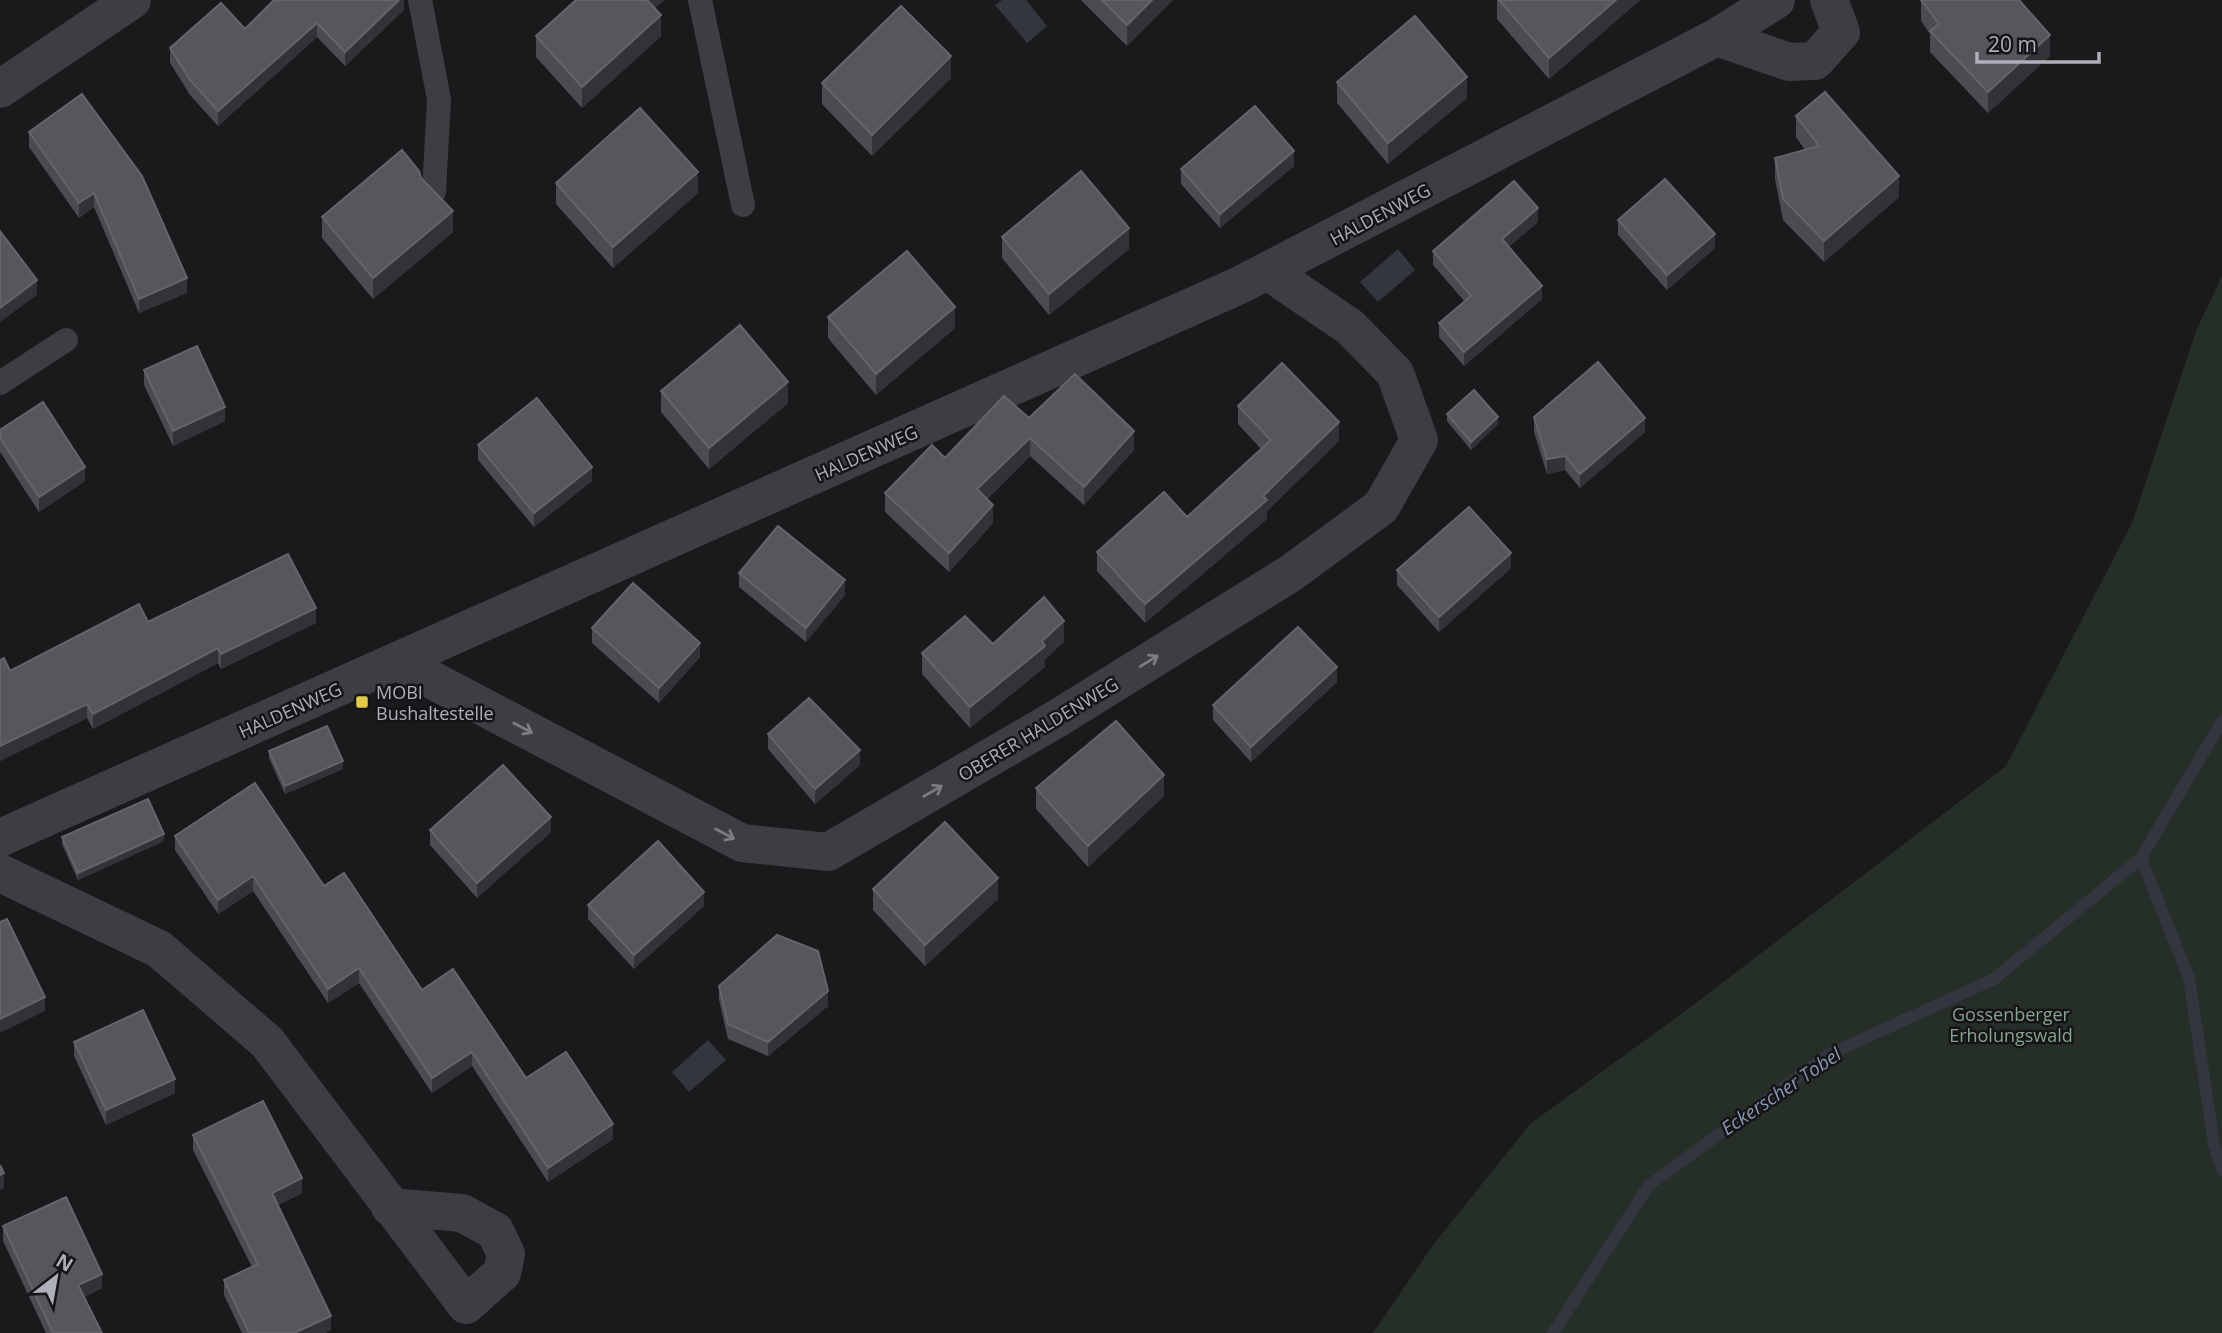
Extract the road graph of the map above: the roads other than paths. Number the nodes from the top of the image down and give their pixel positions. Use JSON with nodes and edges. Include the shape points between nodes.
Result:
{"nodes":[{"id":1,"x":132,"y":0,"type":"edge"},
{"id":2,"x":420,"y":0,"type":"edge"},
{"id":3,"x":700,"y":0,"type":"edge"},
{"id":4,"x":1776,"y":0,"type":"edge"},
{"id":5,"x":1829,"y":0,"type":"edge"},
{"id":6,"x":1717,"y":37,"type":"junction"},
{"id":7,"x":0,"y":89,"type":"edge"},
{"id":8,"x":434,"y":191,"type":"edge"},
{"id":9,"x":743,"y":205,"type":"dead end"},
{"id":10,"x":1269,"y":272,"type":"junction"},
{"id":11,"x":66,"y":340,"type":"dead end"},
{"id":12,"x":0,"y":383,"type":"edge"},
{"id":13,"x":398,"y":662,"type":"junction"},
{"id":14,"x":0,"y":838,"type":"edge"},
{"id":15,"x":0,"y":873,"type":"edge"},
{"id":16,"x":390,"y":1208,"type":"dead end"}],
"edges":[{"from":1,"to":7,"type":"street"},
{"from":2,"to":8,"type":"lane","via":[[439,99]]},
{"from":3,"to":9,"type":"lane"},
{"from":4,"to":6,"type":"street","name":"HALDENWEG"},
{"from":5,"to":6,"type":"street","via":[[1841,32],[1815,61],[1789,62]]},
{"from":6,"to":10,"type":"street","name":"HALDENWEG"},
{"from":10,"to":13,"type":"street","name":"HALDENWEG"},
{"from":13,"to":10,"type":"street","name":"OBERER HALDENWEG","one_way":true,"via":[[742,843],[828,852],[1082,704],[1291,573],[1381,507],[1419,440],[1395,373],[1350,327]]},
{"from":11,"to":12,"type":"lane"},
{"from":13,"to":14,"type":"street","name":"HALDENWEG"},
{"from":15,"to":16,"type":"street","via":[[159,949],[267,1042]]}]}
